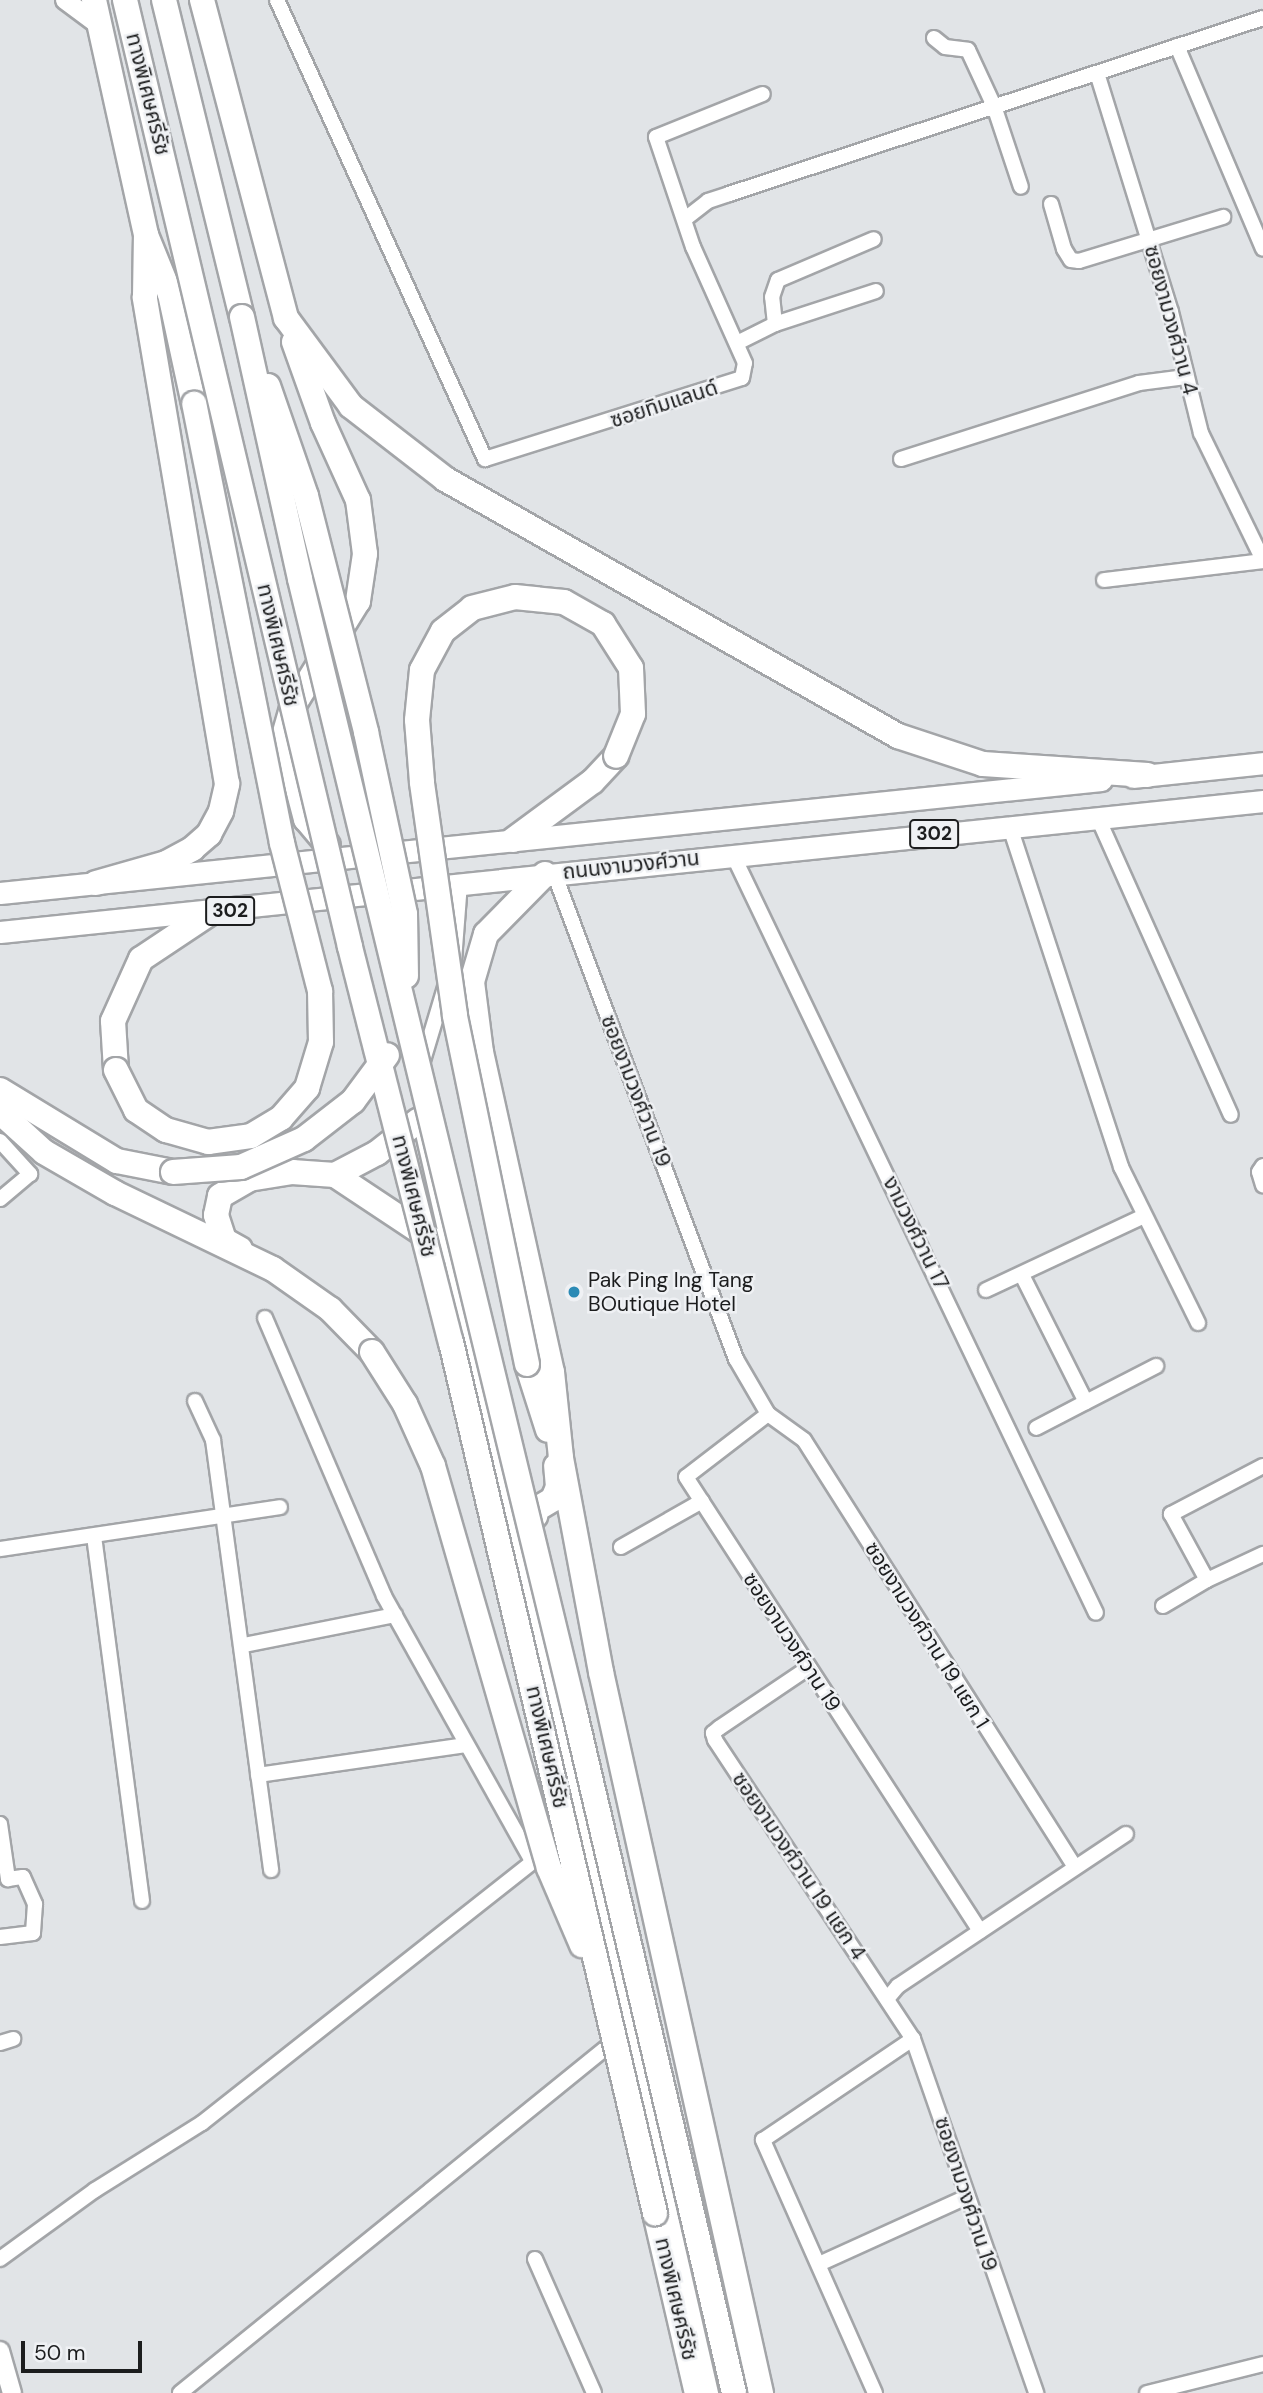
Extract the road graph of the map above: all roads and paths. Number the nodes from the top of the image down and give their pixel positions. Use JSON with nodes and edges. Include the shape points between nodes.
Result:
{"nodes":[{"id":1,"x":65,"y":0,"type":"edge"},
{"id":2,"x":94,"y":0,"type":"edge"},
{"id":3,"x":125,"y":0,"type":"edge"},
{"id":4,"x":163,"y":0,"type":"edge"},
{"id":5,"x":202,"y":0,"type":"edge"},
{"id":6,"x":276,"y":0,"type":"edge"},
{"id":7,"x":1263,"y":18,"type":"edge"},
{"id":8,"x":100,"y":26,"type":"junction"},
{"id":9,"x":934,"y":38,"type":"dead end"},
{"id":10,"x":1177,"y":46,"type":"junction"},
{"id":11,"x":1097,"y":73,"type":"junction"},
{"id":12,"x":763,"y":94,"type":"dead end"},
{"id":13,"x":994,"y":106,"type":"junction"},
{"id":14,"x":1021,"y":187,"type":"dead end"},
{"id":15,"x":1051,"y":204,"type":"dead end"},
{"id":16,"x":1223,"y":218,"type":"dead end"},
{"id":17,"x":685,"y":219,"type":"junction"},
{"id":18,"x":146,"y":235,"type":"junction"},
{"id":19,"x":874,"y":239,"type":"dead end"},
{"id":20,"x":1148,"y":239,"type":"junction"},
{"id":21,"x":1263,"y":249,"type":"edge"},
{"id":22,"x":876,"y":291,"type":"dead end"},
{"id":23,"x":242,"y":317,"type":"junction"},
{"id":24,"x":286,"y":318,"type":"junction"},
{"id":25,"x":775,"y":324,"type":"junction"},
{"id":26,"x":737,"y":343,"type":"junction"},
{"id":27,"x":1186,"y":377,"type":"junction"},
{"id":28,"x":901,"y":459,"type":"dead end"},
{"id":29,"x":1263,"y":560,"type":"edge"},
{"id":30,"x":1104,"y":580,"type":"dead end"},
{"id":31,"x":1263,"y":763,"type":"edge"},
{"id":32,"x":1148,"y":775,"type":"junction"},
{"id":33,"x":1263,"y":801,"type":"edge"},
{"id":34,"x":1098,"y":818,"type":"junction"},
{"id":35,"x":1010,"y":827,"type":"junction"},
{"id":36,"x":513,"y":839,"type":"junction"},
{"id":37,"x":733,"y":855,"type":"junction"},
{"id":38,"x":340,"y":858,"type":"junction"},
{"id":39,"x":550,"y":873,"type":"junction"},
{"id":40,"x":96,"y":883,"type":"junction"},
{"id":41,"x":460,"y":883,"type":"junction"},
{"id":42,"x":0,"y":893,"type":"edge"},
{"id":43,"x":210,"y":914,"type":"junction"},
{"id":44,"x":0,"y":932,"type":"edge"},
{"id":45,"x":0,"y":1090,"type":"edge"},
{"id":46,"x":0,"y":1112,"type":"edge"},
{"id":47,"x":1231,"y":1115,"type":"dead end"},
{"id":48,"x":419,"y":1120,"type":"junction"},
{"id":49,"x":0,"y":1141,"type":"edge"},
{"id":50,"x":1263,"y":1166,"type":"edge"},
{"id":51,"x":335,"y":1175,"type":"junction"},
{"id":52,"x":1263,"y":1185,"type":"edge"},
{"id":53,"x":0,"y":1199,"type":"edge"},
{"id":54,"x":1142,"y":1217,"type":"junction"},
{"id":55,"x":449,"y":1250,"type":"junction"},
{"id":56,"x":273,"y":1269,"type":"junction"},
{"id":57,"x":1022,"y":1275,"type":"junction"},
{"id":58,"x":986,"y":1290,"type":"dead end"},
{"id":59,"x":265,"y":1318,"type":"dead end"},
{"id":60,"x":1198,"y":1323,"type":"dead end"},
{"id":61,"x":1156,"y":1366,"type":"dead end"},
{"id":62,"x":195,"y":1401,"type":"dead end"},
{"id":63,"x":1086,"y":1402,"type":"junction"},
{"id":64,"x":768,"y":1414,"type":"junction"},
{"id":65,"x":1036,"y":1428,"type":"dead end"},
{"id":66,"x":558,"y":1455,"type":"junction"},
{"id":67,"x":1263,"y":1466,"type":"edge"},
{"id":68,"x":702,"y":1501,"type":"junction"},
{"id":69,"x":280,"y":1507,"type":"dead end"},
{"id":70,"x":515,"y":1513,"type":"junction"},
{"id":71,"x":225,"y":1515,"type":"junction"},
{"id":72,"x":574,"y":1521,"type":"junction"},
{"id":73,"x":94,"y":1536,"type":"junction"},
{"id":74,"x":621,"y":1547,"type":"dead end"},
{"id":75,"x":0,"y":1549,"type":"edge"},
{"id":76,"x":520,"y":1552,"type":"junction"},
{"id":77,"x":1263,"y":1553,"type":"edge"},
{"id":78,"x":1206,"y":1580,"type":"junction"},
{"id":79,"x":1163,"y":1605,"type":"dead end"},
{"id":80,"x":1096,"y":1613,"type":"dead end"},
{"id":81,"x":395,"y":1615,"type":"junction"},
{"id":82,"x":244,"y":1645,"type":"junction"},
{"id":83,"x":808,"y":1668,"type":"junction"},
{"id":84,"x":466,"y":1745,"type":"junction"},
{"id":85,"x":258,"y":1775,"type":"junction"},
{"id":86,"x":0,"y":1824,"type":"edge"},
{"id":87,"x":583,"y":1824,"type":"junction"},
{"id":88,"x":1126,"y":1834,"type":"dead end"},
{"id":89,"x":532,"y":1861,"type":"junction"},
{"id":90,"x":1075,"y":1867,"type":"junction"},
{"id":91,"x":271,"y":1870,"type":"dead end"},
{"id":92,"x":4,"y":1879,"type":"edge"},
{"id":93,"x":142,"y":1901,"type":"dead end"},
{"id":94,"x":980,"y":1931,"type":"junction"},
{"id":95,"x":0,"y":1937,"type":"edge"},
{"id":96,"x":603,"y":1994,"type":"junction"},
{"id":97,"x":887,"y":1999,"type":"junction"},
{"id":98,"x":628,"y":2031,"type":"junction"},
{"id":99,"x":913,"y":2039,"type":"junction"},
{"id":100,"x":967,"y":2197,"type":"junction"},
{"id":101,"x":0,"y":2259,"type":"edge"},
{"id":102,"x":536,"y":2259,"type":"dead end"},
{"id":103,"x":819,"y":2264,"type":"junction"},
{"id":104,"x":0,"y":2351,"type":"edge"},
{"id":105,"x":1263,"y":2364,"type":"edge"},
{"id":106,"x":1199,"y":2387,"type":"edge"},
{"id":107,"x":12,"y":2393,"type":"edge"},
{"id":108,"x":180,"y":2393,"type":"edge"},
{"id":109,"x":594,"y":2393,"type":"edge"},
{"id":110,"x":698,"y":2393,"type":"edge"},
{"id":111,"x":711,"y":2393,"type":"edge"},
{"id":112,"x":734,"y":2393,"type":"edge"},
{"id":113,"x":761,"y":2393,"type":"edge"},
{"id":114,"x":875,"y":2393,"type":"edge"},
{"id":115,"x":1035,"y":2393,"type":"edge"},
{"id":116,"x":1147,"y":2393,"type":"edge"}],
"edges":[{"from":1,"to":8,"type":"street"},
{"from":2,"to":8,"type":"highway"},
{"from":3,"to":96,"type":"highway","name":"ทางพิเศษศรีรัช","bridge":true,"via":[[347,934],[457,1369]]},
{"from":4,"to":23,"type":"highway","name":"ทางพิเศษศรีรัช"},
{"from":5,"to":24,"type":"highway"},
{"from":6,"to":26,"type":"street","name":"ซอยทิมแลนด์","via":[[485,459],[742,378],[745,363]]},
{"from":7,"to":10,"type":"street"},
{"from":8,"to":18,"type":"highway"},
{"from":9,"to":13,"type":"street","via":[[945,47],[968,50]]},
{"from":10,"to":11,"type":"street"},
{"from":10,"to":21,"type":"street"},
{"from":11,"to":13,"type":"street"},
{"from":11,"to":20,"type":"street","name":"ซอยงามวงศ์วาน 4"},
{"from":12,"to":17,"type":"street","name":"ซอยทิมแลนด์","via":[[656,137]]},
{"from":13,"to":14,"type":"street"},
{"from":13,"to":17,"type":"street","via":[[719,198]]},
{"from":15,"to":20,"type":"street","via":[[1071,260]]},
{"from":16,"to":20,"type":"street"},
{"from":17,"to":26,"type":"street","name":"ซอยทิมแลนด์"},
{"from":18,"to":40,"type":"highway","via":[[145,297],[227,784],[222,811],[209,834],[192,849],[166,863]]},
{"from":18,"to":43,"type":"highway","bridge":true,"via":[[170,294],[282,843],[320,991],[321,1042],[307,1088],[281,1118],[251,1136],[208,1142],[166,1130],[136,1110],[116,1070],[113,1021],[141,959]]},
{"from":19,"to":25,"type":"street","via":[[778,280],[772,297]]},
{"from":20,"to":27,"type":"street","name":"ซอยงามวงศ์วาน 4"},
{"from":22,"to":25,"type":"street"},
{"from":23,"to":45,"type":"highway","bridge":true,"via":[[279,414],[327,570],[388,827],[405,914],[407,966],[396,1038],[379,1072],[353,1101],[304,1139],[240,1167],[173,1172],[117,1161]]},
{"from":23,"to":112,"type":"highway","name":"ทางพิเศษศรีรัช","bridge":true,"via":[[300,579],[574,1709]]},
{"from":24,"to":32,"type":"highway","via":[[351,406],[445,479],[898,736],[983,764]]},
{"from":24,"to":38,"type":"highway","via":[[323,423],[358,500],[365,554],[358,601],[292,708],[284,736],[306,819]]},
{"from":25,"to":26,"type":"street"},
{"from":27,"to":28,"type":"street","via":[[1139,383]]},
{"from":27,"to":29,"type":"street","name":"ซอยงามวงศ์วาน 4","via":[[1201,433]]},
{"from":29,"to":30,"type":"street"},
{"from":31,"to":32,"type":"main road","name":"ถนนงามวงศ์วาน","number":"302"},
{"from":32,"to":36,"type":"main road","name":"ถนนงามวงศ์วาน","number":"302"},
{"from":33,"to":34,"type":"main road","name":"ถนนงามวงศ์วาน","number":"302"},
{"from":34,"to":35,"type":"main road","name":"ถนนงามวงศ์วาน","number":"302"},
{"from":34,"to":47,"type":"street"},
{"from":35,"to":37,"type":"main road","name":"ถนนงามวงศ์วาน","number":"302"},
{"from":35,"to":54,"type":"street","via":[[1116,1154]]},
{"from":36,"to":38,"type":"main road","name":"ถนนงามวงศ์วาน","number":"302"},
{"from":36,"to":66,"type":"highway","bridge":true,"via":[[593,781],[616,756],[633,713],[631,668],[603,624],[564,601],[515,597],[472,608],[443,631],[422,670],[417,720],[455,1015],[527,1364]]},
{"from":37,"to":39,"type":"main road","name":"ถนนงามวงศ์วาน","number":"302"},
{"from":37,"to":80,"type":"street","name":"งามวงศ์วาน 17"},
{"from":38,"to":40,"type":"main road","name":"ถนนงามวงศ์วาน","number":"302"},
{"from":39,"to":41,"type":"main road","name":"ถนนงามวงศ์วาน","number":"302"},
{"from":39,"to":64,"type":"street","name":"ซอยงามวงศ์วาน 19","via":[[736,1359]]},
{"from":39,"to":66,"type":"highway","via":[[486,934],[472,982],[481,1052],[552,1372]]},
{"from":40,"to":42,"type":"main road","name":"ถนนงามวงศ์วาน","number":"302"},
{"from":41,"to":43,"type":"main road","name":"ถนนงามวงศ์วาน","number":"302"},
{"from":41,"to":48,"type":"street","via":[[457,951],[422,1058]]},
{"from":43,"to":44,"type":"main road","name":"ถนนงามวงศ์วาน","number":"302"},
{"from":46,"to":56,"type":"highway","via":[[44,1152],[115,1193]]},
{"from":48,"to":51,"type":"highway","via":[[377,1153]]},
{"from":48,"to":55,"type":"street"},
{"from":49,"to":53,"type":"street","via":[[30,1174]]},
{"from":50,"to":52,"type":"street","via":[[1259,1172]]},
{"from":51,"to":55,"type":"highway"},
{"from":51,"to":56,"type":"highway","via":[[292,1172],[249,1179],[220,1196],[216,1215],[224,1240]]},
{"from":54,"to":57,"type":"street"},
{"from":54,"to":60,"type":"street"},
{"from":55,"to":70,"type":"street"},
{"from":56,"to":96,"type":"highway","bridge":true,"via":[[330,1309],[372,1352],[405,1404],[433,1466],[548,1868]]},
{"from":57,"to":58,"type":"street"},
{"from":57,"to":63,"type":"street"},
{"from":59,"to":81,"type":"street"},
{"from":61,"to":63,"type":"street"},
{"from":62,"to":71,"type":"street","via":[[213,1440]]},
{"from":63,"to":65,"type":"street"},
{"from":64,"to":68,"type":"street","name":"ซอยงามวงศ์วาน 19","via":[[687,1472]]},
{"from":64,"to":90,"type":"street","name":"ซอยงามวงศ์วาน 19 แยก 1","via":[[804,1440]]},
{"from":66,"to":70,"type":"highway","via":[[558,1487],[552,1499],[535,1510]]},
{"from":66,"to":72,"type":"highway"},
{"from":67,"to":78,"type":"street","via":[[1173,1509],[1174,1522]]},
{"from":68,"to":74,"type":"street"},
{"from":68,"to":83,"type":"street","name":"ซอยงามวงศ์วาน 19"},
{"from":69,"to":71,"type":"street"},
{"from":70,"to":76,"type":"street"},
{"from":71,"to":73,"type":"street"},
{"from":71,"to":82,"type":"street"},
{"from":72,"to":76,"type":"highway","via":[[562,1512],[529,1519]]},
{"from":72,"to":113,"type":"highway","via":[[601,1672]]},
{"from":73,"to":75,"type":"street"},
{"from":73,"to":93,"type":"street"},
{"from":76,"to":87,"type":"street"},
{"from":77,"to":78,"type":"street"},
{"from":78,"to":79,"type":"street"},
{"from":81,"to":82,"type":"street"},
{"from":81,"to":84,"type":"street"},
{"from":82,"to":85,"type":"street"},
{"from":83,"to":94,"type":"street","name":"ซอยงามวงศ์วาน 19"},
{"from":83,"to":97,"type":"street","name":"ซอยงามวงศ์วาน 19 แยก 4","via":[[713,1733]]},
{"from":84,"to":85,"type":"street"},
{"from":84,"to":89,"type":"street"},
{"from":85,"to":91,"type":"street"},
{"from":86,"to":92,"type":"street"},
{"from":87,"to":89,"type":"street"},
{"from":87,"to":98,"type":"street"},
{"from":88,"to":90,"type":"street"},
{"from":89,"to":101,"type":"street","via":[[202,2123],[95,2190]]},
{"from":90,"to":94,"type":"street"},
{"from":92,"to":95,"type":"street","via":[[23,1877],[35,1904],[33,1933]]},
{"from":94,"to":97,"type":"street","via":[[898,1986]]},
{"from":96,"to":110,"type":"highway","name":"ทางพิเศษศรีรัช","bridge":true},
{"from":97,"to":99,"type":"street","name":"ซอยงามวงศ์วาน 19"},
{"from":98,"to":108,"type":"street"},
{"from":98,"to":111,"type":"street"},
{"from":99,"to":100,"type":"street","name":"ซอยงามวงศ์วาน 19"},
{"from":99,"to":103,"type":"street","via":[[763,2140]]},
{"from":100,"to":103,"type":"street"},
{"from":100,"to":115,"type":"street","name":"ซอยงามวงศ์วาน 19"},
{"from":102,"to":109,"type":"street"},
{"from":103,"to":114,"type":"street"},
{"from":104,"to":107,"type":"street"},
{"from":105,"to":106,"type":"street"},
{"from":106,"to":116,"type":"street"}]}
